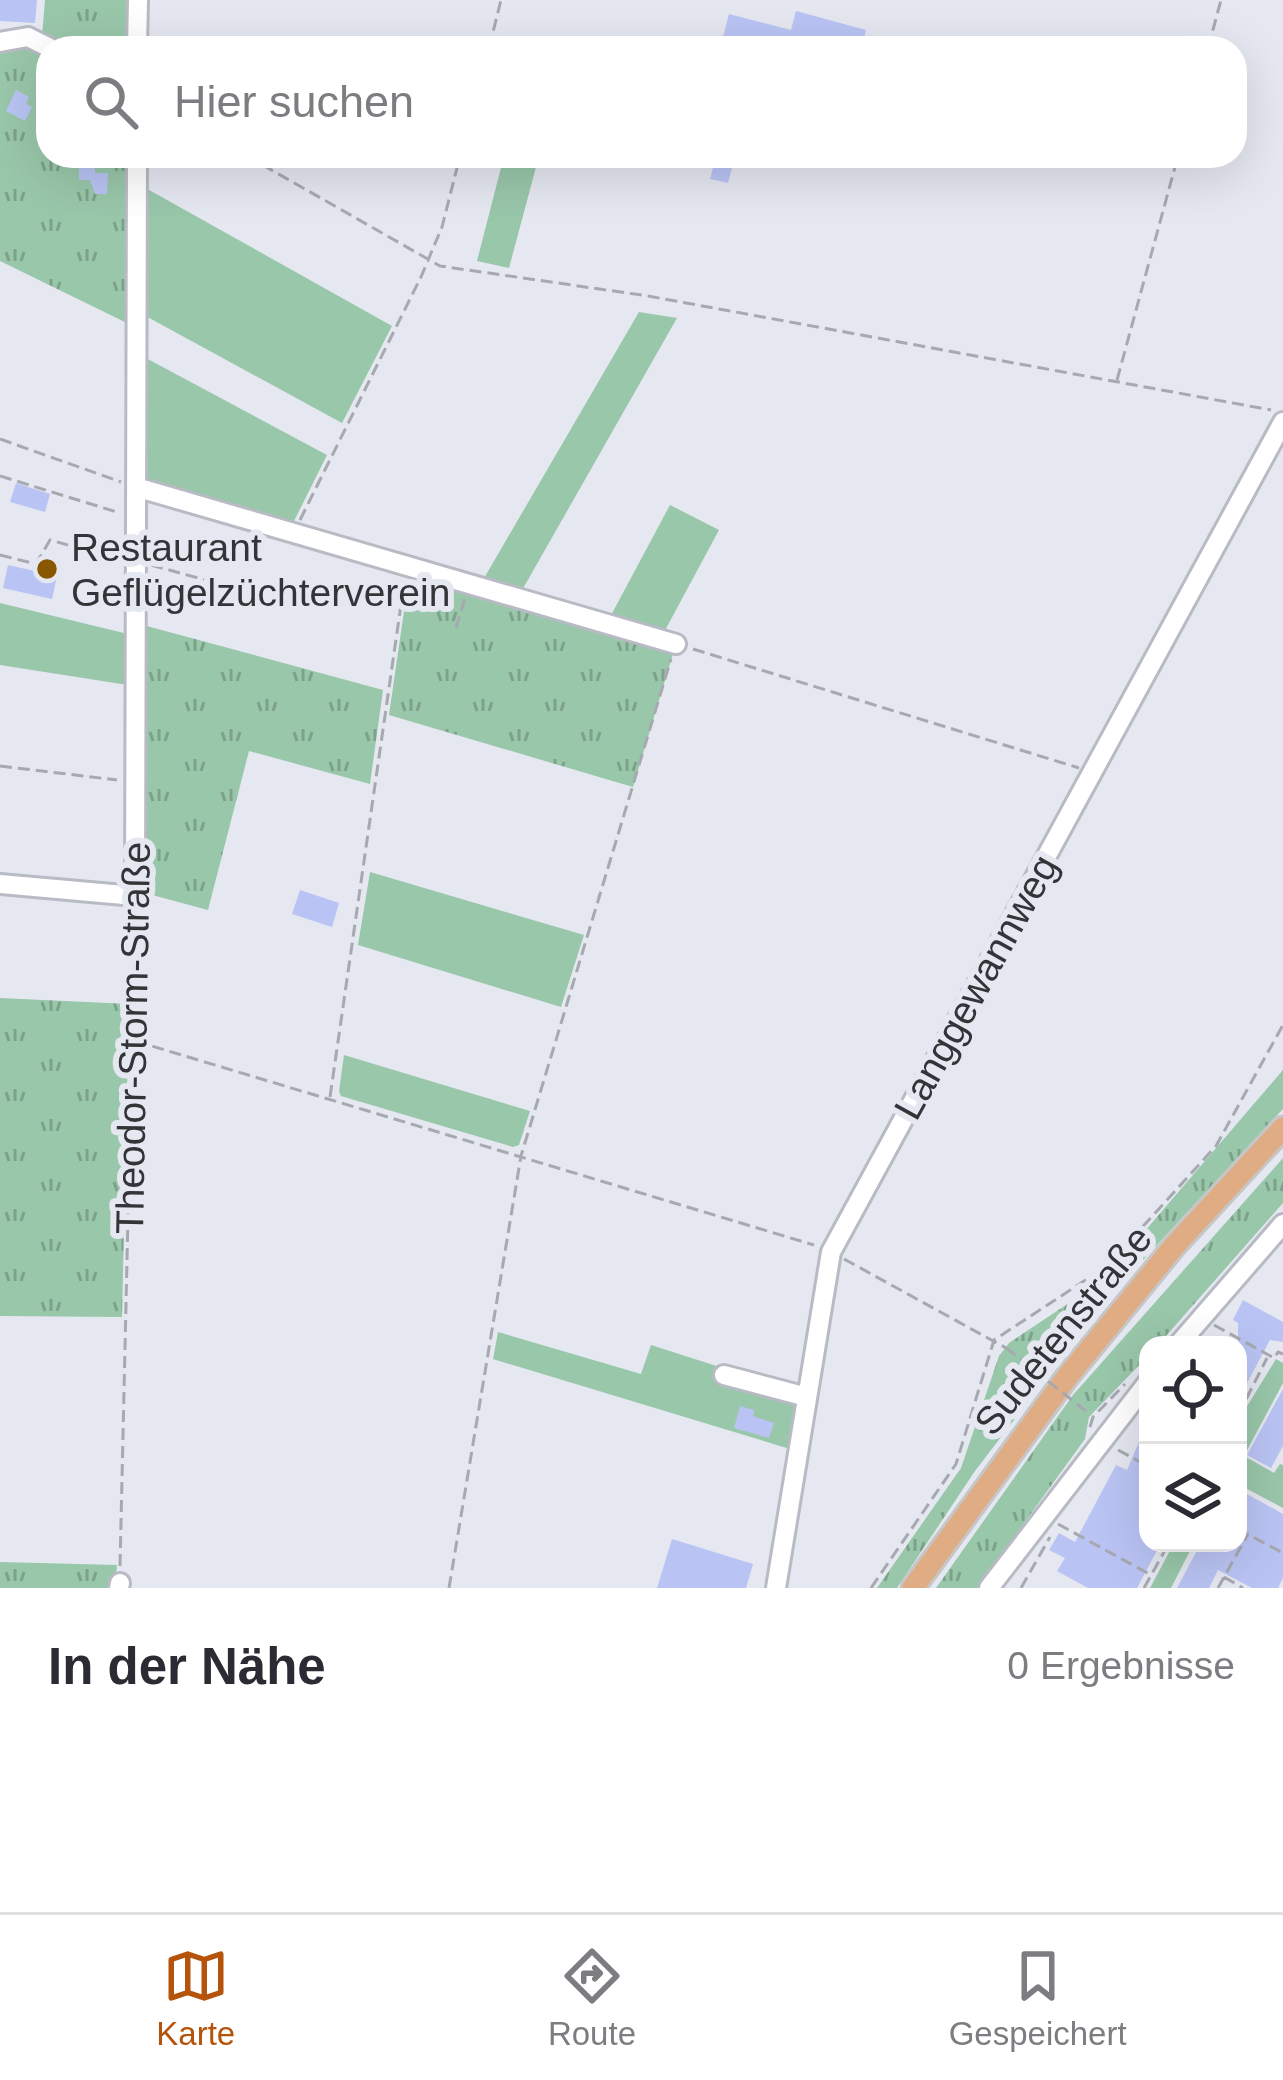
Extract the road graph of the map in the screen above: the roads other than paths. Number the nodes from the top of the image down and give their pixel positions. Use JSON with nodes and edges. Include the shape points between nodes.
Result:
{"nodes":[{"id":1,"x":138,"y":0,"type":"edge"},
{"id":2,"x":137,"y":36,"type":"edge"},
{"id":3,"x":0,"y":41,"type":"edge"},
{"id":4,"x":36,"y":41,"type":"edge"},
{"id":5,"x":137,"y":168,"type":"edge"},
{"id":6,"x":1280,"y":417,"type":"edge"},
{"id":7,"x":139,"y":488,"type":"junction"},
{"id":8,"x":676,"y":644,"type":"road end"},
{"id":9,"x":0,"y":884,"type":"edge"},
{"id":10,"x":1283,"y":1128,"type":"edge"},
{"id":11,"x":1283,"y":1224,"type":"edge"},
{"id":12,"x":1186,"y":1336,"type":"edge"},
{"id":13,"x":724,"y":1375,"type":"dead end"},
{"id":14,"x":1139,"y":1391,"type":"edge"},
{"id":15,"x":807,"y":1397,"type":"junction"},
{"id":16,"x":776,"y":1588,"type":"edge"},
{"id":17,"x":913,"y":1588,"type":"edge"},
{"id":18,"x":989,"y":1588,"type":"edge"}],
"edges":[{"from":1,"to":2,"type":"street"},
{"from":3,"to":4,"type":"street"},
{"from":5,"to":7,"type":"street","name":"Theodor-Storm-Straße"},
{"from":6,"to":15,"type":"street","name":"Langgewannweg","via":[[831,1252]]},
{"from":7,"to":8,"type":"street"},
{"from":7,"to":9,"type":"street","name":"Theodor-Storm-Straße","via":[[135,896]]},
{"from":10,"to":17,"type":"main road","name":"Sudetenstraße","via":[[1067,1377]]},
{"from":11,"to":12,"type":"street"},
{"from":13,"to":15,"type":"street"},
{"from":14,"to":18,"type":"street","via":[[1095,1437]]},
{"from":15,"to":16,"type":"street","name":"Langgewannweg"}]}
